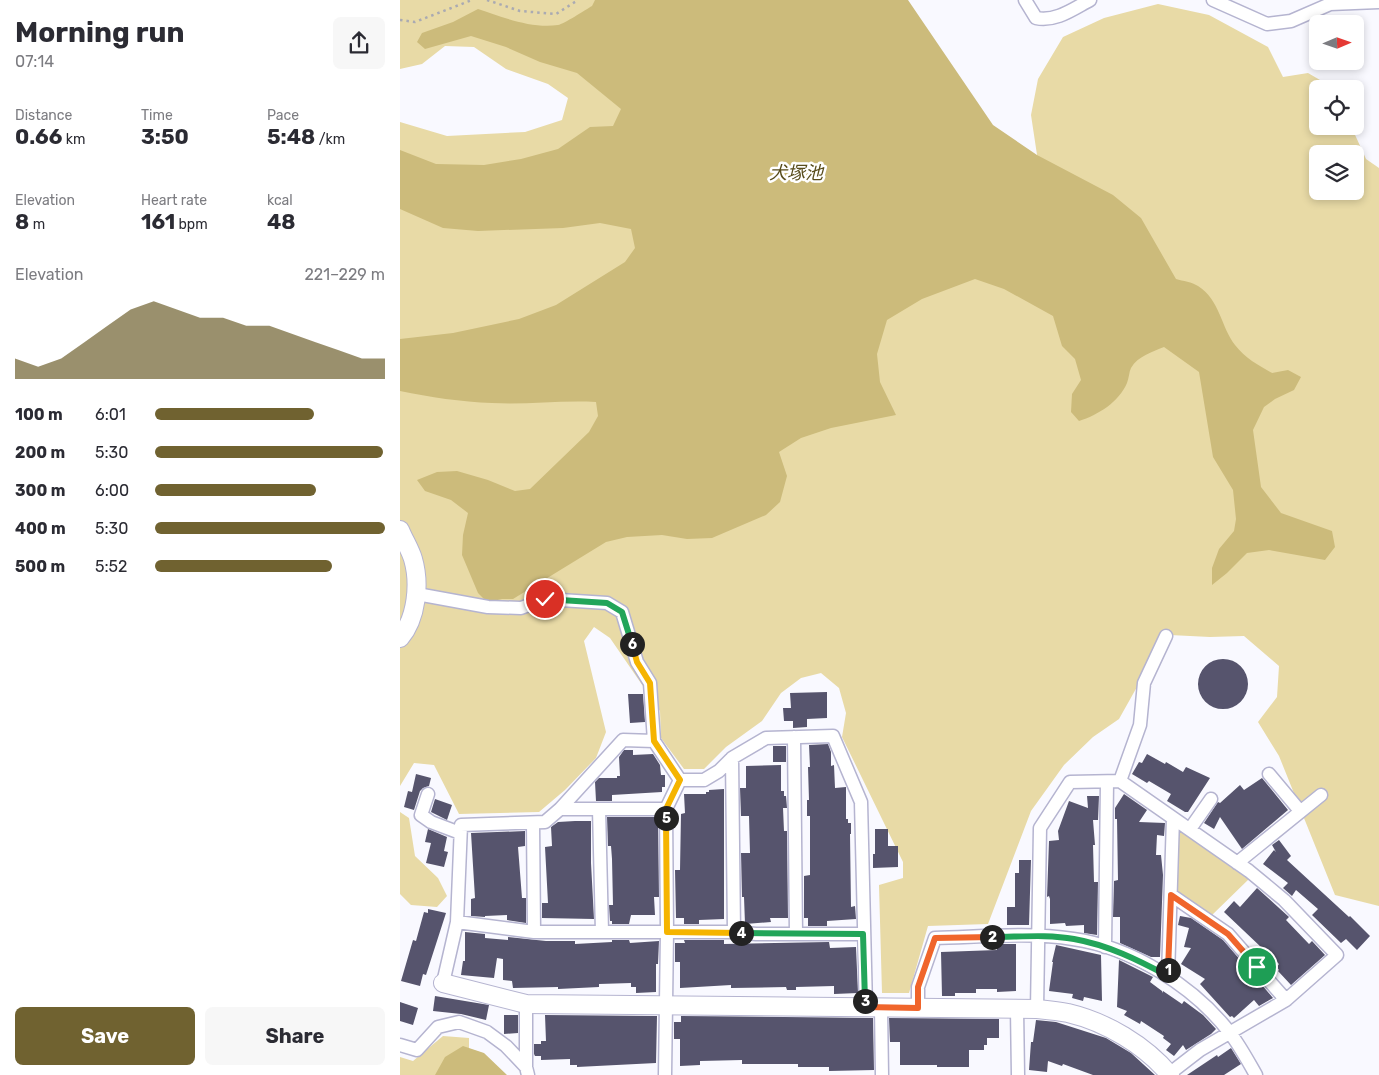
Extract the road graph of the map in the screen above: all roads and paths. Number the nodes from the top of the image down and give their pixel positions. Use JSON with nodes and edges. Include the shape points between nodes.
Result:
{"nodes":[{"id":1,"x":472,"y":0,"type":"edge"},
{"id":2,"x":487,"y":0,"type":"edge"},
{"id":3,"x":578,"y":0,"type":"edge"},
{"id":4,"x":1025,"y":0,"type":"edge"},
{"id":5,"x":1090,"y":0,"type":"edge"},
{"id":6,"x":1214,"y":0,"type":"edge"},
{"id":7,"x":1326,"y":2,"type":"edge"},
{"id":8,"x":1379,"y":2,"type":"edge"},
{"id":9,"x":400,"y":20,"type":"edge"},
{"id":10,"x":400,"y":530,"type":"edge"},
{"id":11,"x":417,"y":594,"type":"junction"},
{"id":12,"x":1166,"y":636,"type":"dead end"},
{"id":13,"x":400,"y":638,"type":"edge"},
{"id":14,"x":794,"y":737,"type":"junction"},
{"id":15,"x":654,"y":741,"type":"junction"},
{"id":16,"x":732,"y":758,"type":"junction"},
{"id":17,"x":1269,"y":774,"type":"dead end"},
{"id":18,"x":680,"y":780,"type":"junction"},
{"id":19,"x":1120,"y":781,"type":"junction"},
{"id":20,"x":1107,"y":782,"type":"junction"},
{"id":21,"x":428,"y":794,"type":"dead end"},
{"id":22,"x":1321,"y":794,"type":"dead end"},
{"id":23,"x":1211,"y":799,"type":"dead end"},
{"id":24,"x":560,"y":808,"type":"junction"},
{"id":25,"x":599,"y":808,"type":"junction"},
{"id":26,"x":666,"y":809,"type":"junction"},
{"id":27,"x":1300,"y":811,"type":"junction"},
{"id":28,"x":1173,"y":818,"type":"junction"},
{"id":29,"x":533,"y":823,"type":"junction"},
{"id":30,"x":1190,"y":829,"type":"junction"},
{"id":31,"x":460,"y":833,"type":"junction"},
{"id":32,"x":1237,"y":863,"type":"junction"},
{"id":33,"x":1171,"y":895,"type":"junction"},
{"id":34,"x":457,"y":922,"type":"junction"},
{"id":35,"x":534,"y":932,"type":"junction"},
{"id":36,"x":602,"y":932,"type":"junction"},
{"id":37,"x":667,"y":932,"type":"junction"},
{"id":38,"x":734,"y":932,"type":"junction"},
{"id":39,"x":796,"y":934,"type":"junction"},
{"id":40,"x":863,"y":934,"type":"junction"},
{"id":41,"x":1037,"y":936,"type":"junction"},
{"id":42,"x":1105,"y":947,"type":"junction"},
{"id":43,"x":1168,"y":976,"type":"junction"},
{"id":44,"x":443,"y":983,"type":"joint"},
{"id":45,"x":1286,"y":1000,"type":"junction"},
{"id":46,"x":526,"y":1004,"type":"junction"},
{"id":47,"x":666,"y":1006,"type":"junction"},
{"id":48,"x":873,"y":1007,"type":"junction"},
{"id":49,"x":918,"y":1008,"type":"junction"},
{"id":50,"x":1017,"y":1009,"type":"junction"},
{"id":51,"x":1037,"y":1009,"type":"junction"},
{"id":52,"x":1230,"y":1033,"type":"junction"},
{"id":53,"x":400,"y":1045,"type":"edge"},
{"id":54,"x":527,"y":1071,"type":"edge"},
{"id":55,"x":1170,"y":1074,"type":"edge"},
{"id":56,"x":665,"y":1075,"type":"edge"},
{"id":57,"x":882,"y":1075,"type":"edge"},
{"id":58,"x":1018,"y":1075,"type":"edge"},
{"id":59,"x":1256,"y":1075,"type":"edge"}],
"edges":[{"from":1,"to":9,"type":"path","via":[[415,22]]},
{"from":2,"to":3,"type":"path","via":[[520,11],[556,14]]},
{"from":4,"to":5,"type":"street","via":[[1036,18],[1042,19],[1055,18]]},
{"from":6,"to":7,"type":"street","via":[[1268,24],[1291,21]]},
{"from":7,"to":8,"type":"street"},
{"from":10,"to":11,"type":"street","via":[[413,560]]},
{"from":11,"to":13,"type":"street","via":[[413,614]]},
{"from":11,"to":15,"type":"street","via":[[488,608],[521,608],[545,599],[607,603],[622,612],[637,662],[650,683]]},
{"from":12,"to":19,"type":"street","via":[[1144,683],[1140,725]]},
{"from":14,"to":16,"type":"street","via":[[766,738]]},
{"from":14,"to":39,"type":"street"},
{"from":14,"to":40,"type":"street","via":[[833,736],[861,802]]},
{"from":15,"to":18,"type":"street"},
{"from":15,"to":24,"type":"street","via":[[623,740]]},
{"from":16,"to":18,"type":"street","via":[[704,780]]},
{"from":16,"to":38,"type":"street"},
{"from":17,"to":27,"type":"street"},
{"from":18,"to":26,"type":"street"},
{"from":19,"to":20,"type":"street"},
{"from":19,"to":28,"type":"street"},
{"from":20,"to":41,"type":"street","via":[[1070,782],[1040,828]]},
{"from":20,"to":42,"type":"street"},
{"from":21,"to":31,"type":"street","via":[[421,815]]},
{"from":22,"to":27,"type":"street"},
{"from":23,"to":30,"type":"street"},
{"from":24,"to":25,"type":"street"},
{"from":24,"to":29,"type":"street","via":[[545,822]]},
{"from":25,"to":26,"type":"street"},
{"from":25,"to":36,"type":"street"},
{"from":26,"to":37,"type":"street"},
{"from":27,"to":32,"type":"street"},
{"from":28,"to":30,"type":"street"},
{"from":28,"to":33,"type":"street"},
{"from":29,"to":31,"type":"street","via":[[461,825]]},
{"from":29,"to":35,"type":"street"},
{"from":30,"to":32,"type":"street"},
{"from":31,"to":34,"type":"street"},
{"from":32,"to":45,"type":"street","via":[[1284,900],[1337,955]]},
{"from":33,"to":43,"type":"street"},
{"from":33,"to":45,"type":"street","via":[[1228,934]]},
{"from":34,"to":35,"type":"street"},
{"from":34,"to":44,"type":"street"},
{"from":35,"to":36,"type":"street"},
{"from":36,"to":37,"type":"street"},
{"from":37,"to":38,"type":"street"},
{"from":37,"to":47,"type":"street"},
{"from":38,"to":39,"type":"street"},
{"from":39,"to":40,"type":"street"},
{"from":40,"to":48,"type":"street"},
{"from":41,"to":42,"type":"street","via":[[1073,939]]},
{"from":41,"to":49,"type":"street","via":[[935,938],[918,987]]},
{"from":41,"to":51,"type":"street"},
{"from":42,"to":43,"type":"street","via":[[1133,957]]},
{"from":43,"to":52,"type":"street","via":[[1203,1004]]},
{"from":44,"to":46,"type":"street"},
{"from":45,"to":52,"type":"street"},
{"from":46,"to":47,"type":"street"},
{"from":46,"to":54,"type":"street"},
{"from":47,"to":48,"type":"street"},
{"from":47,"to":56,"type":"street"},
{"from":48,"to":49,"type":"street"},
{"from":48,"to":57,"type":"street"},
{"from":49,"to":50,"type":"street"},
{"from":50,"to":51,"type":"street"},
{"from":50,"to":58,"type":"street"},
{"from":51,"to":55,"type":"street","via":[[1068,1013],[1115,1032],[1157,1060]]},
{"from":52,"to":55,"type":"street","via":[[1200,1050]]},
{"from":52,"to":59,"type":"street"},
{"from":53,"to":54,"type":"street","via":[[417,1050],[438,1027],[459,1022],[487,1032],[506,1046]]}]}
